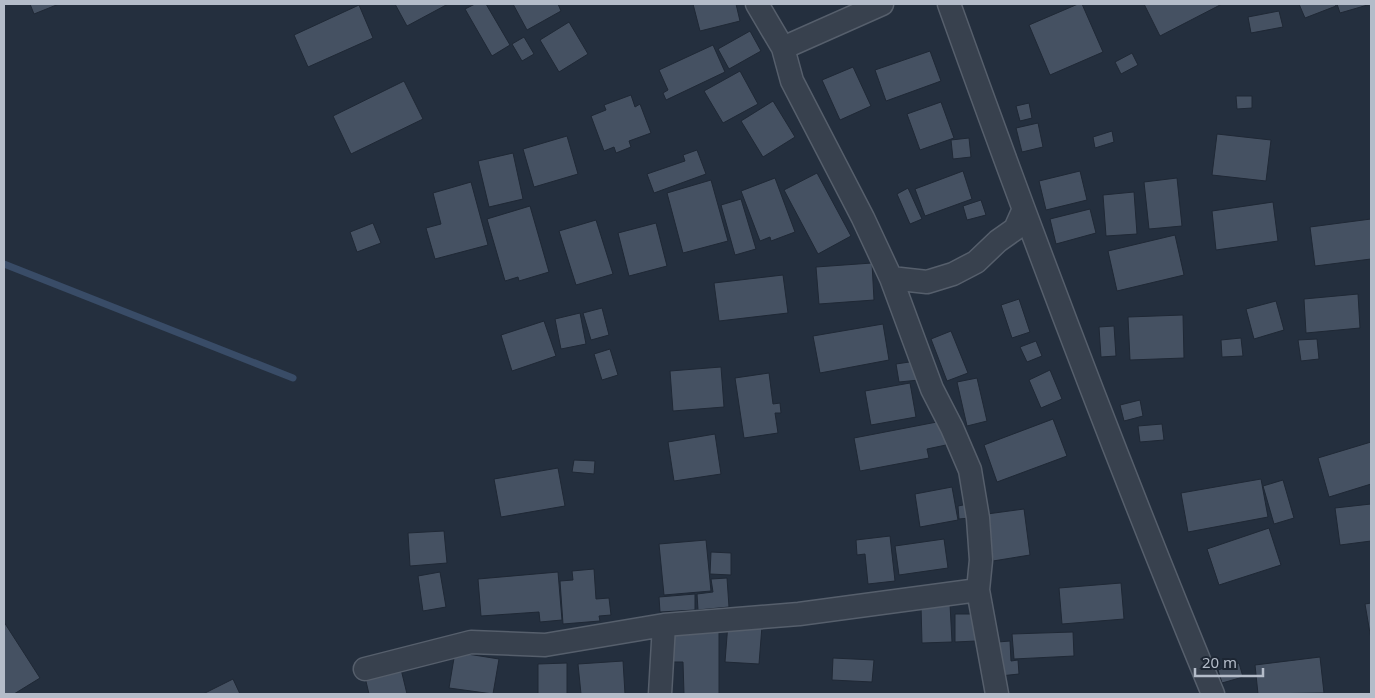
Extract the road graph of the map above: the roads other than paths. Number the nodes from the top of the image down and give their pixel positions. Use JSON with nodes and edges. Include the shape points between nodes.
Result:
{"nodes":[{"id":1,"x":757,"y":4,"type":"edge"},
{"id":2,"x":882,"y":4,"type":"edge"},
{"id":3,"x":949,"y":4,"type":"edge"},
{"id":4,"x":783,"y":48,"type":"junction"},
{"id":5,"x":1023,"y":211,"type":"junction"},
{"id":6,"x":891,"y":278,"type":"junction"},
{"id":7,"x":978,"y":590,"type":"junction"},
{"id":8,"x":664,"y":625,"type":"junction"},
{"id":9,"x":365,"y":669,"type":"dead end"},
{"id":10,"x":660,"y":694,"type":"edge"},
{"id":11,"x":997,"y":694,"type":"edge"},
{"id":12,"x":1213,"y":694,"type":"edge"}],
"edges":[{"from":1,"to":4,"type":"street"},
{"from":2,"to":4,"type":"street"},
{"from":3,"to":5,"type":"street"},
{"from":4,"to":6,"type":"street","via":[[792,81]]},
{"from":5,"to":6,"type":"street","via":[[1015,230],[976,262],[953,274],[927,282]]},
{"from":5,"to":12,"type":"street"},
{"from":6,"to":7,"type":"street","via":[[932,390],[970,470],[981,560]]},
{"from":7,"to":8,"type":"street","via":[[799,614]]},
{"from":7,"to":11,"type":"street"},
{"from":8,"to":9,"type":"street","via":[[545,645],[471,642]]},
{"from":8,"to":10,"type":"street"}]}
